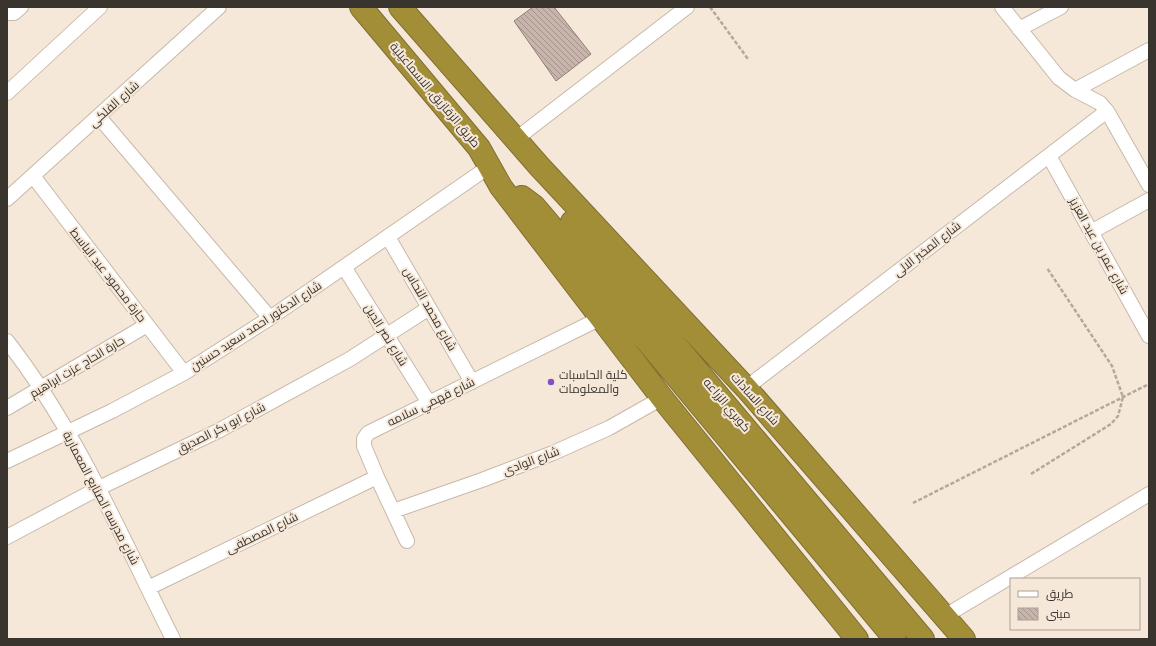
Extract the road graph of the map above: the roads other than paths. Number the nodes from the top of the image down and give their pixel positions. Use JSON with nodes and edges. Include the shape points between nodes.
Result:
{"nodes":[{"id":1,"x":21,"y":7,"type":"edge"},
{"id":2,"x":100,"y":7,"type":"edge"},
{"id":3,"x":220,"y":7,"type":"edge"},
{"id":4,"x":361,"y":7,"type":"edge"},
{"id":5,"x":400,"y":7,"type":"edge"},
{"id":6,"x":687,"y":7,"type":"edge"},
{"id":7,"x":1002,"y":7,"type":"edge"},
{"id":8,"x":1061,"y":7,"type":"edge"},
{"id":9,"x":7,"y":13,"type":"edge"},
{"id":10,"x":1019,"y":29,"type":"junction"},
{"id":11,"x":1149,"y":50,"type":"edge"},
{"id":12,"x":9,"y":87,"type":"edge"},
{"id":13,"x":1075,"y":90,"type":"junction"},
{"id":14,"x":1107,"y":111,"type":"junction"},
{"id":15,"x":99,"y":117,"type":"junction"},
{"id":16,"x":516,"y":140,"type":"junction"},
{"id":17,"x":1049,"y":156,"type":"junction"},
{"id":18,"x":490,"y":166,"type":"junction"},
{"id":19,"x":539,"y":166,"type":"junction"},
{"id":20,"x":33,"y":176,"type":"junction"},
{"id":21,"x":1149,"y":185,"type":"edge"},
{"id":22,"x":501,"y":187,"type":"junction"},
{"id":23,"x":7,"y":199,"type":"edge"},
{"id":24,"x":1149,"y":200,"type":"edge"},
{"id":25,"x":1091,"y":232,"type":"junction"},
{"id":26,"x":388,"y":237,"type":"junction"},
{"id":27,"x":344,"y":267,"type":"junction"},
{"id":28,"x":429,"y":308,"type":"junction"},
{"id":29,"x":270,"y":318,"type":"junction"},
{"id":30,"x":601,"y":318,"type":"junction"},
{"id":31,"x":147,"y":325,"type":"junction"},
{"id":32,"x":386,"y":336,"type":"junction"},
{"id":33,"x":1149,"y":336,"type":"edge"},
{"id":34,"x":7,"y":341,"type":"edge"},
{"id":35,"x":184,"y":373,"type":"junction"},
{"id":36,"x":472,"y":382,"type":"junction"},
{"id":37,"x":41,"y":388,"type":"junction"},
{"id":38,"x":746,"y":388,"type":"junction"},
{"id":39,"x":662,"y":398,"type":"junction"},
{"id":40,"x":429,"y":403,"type":"junction"},
{"id":41,"x":7,"y":408,"type":"edge"},
{"id":42,"x":67,"y":432,"type":"junction"},
{"id":43,"x":7,"y":461,"type":"edge"},
{"id":44,"x":377,"y":477,"type":"junction"},
{"id":45,"x":99,"y":488,"type":"junction"},
{"id":46,"x":1149,"y":494,"type":"edge"},
{"id":47,"x":394,"y":511,"type":"junction"},
{"id":48,"x":7,"y":537,"type":"edge"},
{"id":49,"x":408,"y":541,"type":"dead end"},
{"id":50,"x":148,"y":588,"type":"junction"},
{"id":51,"x":944,"y":616,"type":"junction"},
{"id":52,"x":173,"y":639,"type":"edge"},
{"id":53,"x":857,"y":639,"type":"edge"},
{"id":54,"x":895,"y":639,"type":"edge"},
{"id":55,"x":923,"y":639,"type":"edge"},
{"id":56,"x":964,"y":639,"type":"edge"}],
"edges":[{"from":1,"to":9,"type":"street","via":[[14,13]]},
{"from":2,"to":12,"type":"street"},
{"from":3,"to":15,"type":"street","name":"شارع الفلكى"},
{"from":4,"to":18,"type":"highway","name":"طريق الزقازيق, الاسماعيلية","via":[[479,148]]},
{"from":5,"to":16,"type":"highway"},
{"from":6,"to":16,"type":"street"},
{"from":7,"to":10,"type":"street"},
{"from":8,"to":10,"type":"street"},
{"from":10,"to":13,"type":"street","via":[[1059,78]]},
{"from":11,"to":13,"type":"street"},
{"from":13,"to":14,"type":"street","via":[[1100,103]]},
{"from":14,"to":17,"type":"street","name":"شارع المخبز الالى"},
{"from":14,"to":21,"type":"street"},
{"from":15,"to":20,"type":"street","name":"شارع الفلكى"},
{"from":15,"to":29,"type":"street"},
{"from":16,"to":19,"type":"highway"},
{"from":17,"to":25,"type":"street","name":"شارع عمر بن عبد العزيز"},
{"from":17,"to":38,"type":"street","name":"شارع المخبز الالى"},
{"from":18,"to":22,"type":"highway","name":"طريق الزقازيق, الاسماعيلية"},
{"from":18,"to":26,"type":"street","name":"شارع الدكتور احمد سعيد حسنين"},
{"from":19,"to":38,"type":"highway","name":"شارع السادات"},
{"from":19,"to":55,"type":"highway","name":"كوبري الزراعه","via":[[548,194]]},
{"from":20,"to":23,"type":"street","name":"شارع الفلكى"},
{"from":20,"to":31,"type":"street","name":"حارة محمود عبد الباسط"},
{"from":22,"to":30,"type":"highway"},
{"from":22,"to":54,"type":"highway","name":"كوبري الزراعه","via":[[534,206]]},
{"from":24,"to":25,"type":"street"},
{"from":25,"to":33,"type":"street","name":"شارع عمر بن عبد العزيز"},
{"from":26,"to":27,"type":"street","name":"شارع الدكتور احمد سعيد حسنين"},
{"from":26,"to":28,"type":"street","name":"شارع محمد النحاس"},
{"from":27,"to":29,"type":"street","name":"شارع الدكتور احمد سعيد حسنين"},
{"from":27,"to":32,"type":"street","name":"شارع نصر الدين"},
{"from":28,"to":32,"type":"street","name":"شارع ابو بكر الصديق"},
{"from":28,"to":36,"type":"street","name":"شارع محمد النحاس"},
{"from":29,"to":35,"type":"street","name":"شارع الدكتور احمد سعيد حسنين"},
{"from":30,"to":36,"type":"street","name":"شارع فهمي سلامه"},
{"from":30,"to":39,"type":"highway"},
{"from":31,"to":35,"type":"street","name":"حارة محمود عبد الباسط"},
{"from":31,"to":37,"type":"street","name":"حارة الحاج عزت ابراهيم"},
{"from":32,"to":40,"type":"street","name":"شارع نصر الدين"},
{"from":32,"to":45,"type":"street","name":"شارع ابو بكر الصديق","via":[[350,359],[218,431]]},
{"from":34,"to":37,"type":"street","name":"شارع مدرسه الصنايع المعمارية"},
{"from":35,"to":42,"type":"street","name":"شارع الدكتور احمد سعيد حسنين"},
{"from":36,"to":40,"type":"street","name":"شارع فهمي سلامه"},
{"from":37,"to":41,"type":"street","name":"حارة الحاج عزت ابراهيم"},
{"from":37,"to":42,"type":"street","name":"شارع مدرسه الصنايع المعمارية"},
{"from":38,"to":51,"type":"highway","name":"شارع السادات"},
{"from":39,"to":47,"type":"street","name":"شارع الوادى","via":[[609,428],[553,453]]},
{"from":39,"to":53,"type":"highway"},
{"from":40,"to":44,"type":"street","name":"شارع فهمي سلامه","via":[[368,433],[363,442]]},
{"from":42,"to":43,"type":"street","name":"شارع الدكتور احمد سعيد حسنين"},
{"from":42,"to":45,"type":"street","name":"شارع مدرسه الصنايع المعمارية"},
{"from":44,"to":47,"type":"street","name":"شارع فهمي سلامه"},
{"from":44,"to":50,"type":"street","name":"شارع المصطفى"},
{"from":45,"to":48,"type":"street","name":"شارع ابو بكر الصديق"},
{"from":45,"to":50,"type":"street","name":"شارع مدرسه الصنايع المعمارية"},
{"from":46,"to":51,"type":"street"},
{"from":47,"to":49,"type":"street","name":"شارع فهمي سلامه"},
{"from":50,"to":52,"type":"street","name":"شارع مدرسه الصنايع المعمارية"},
{"from":51,"to":56,"type":"highway","name":"شارع السادات"}]}
